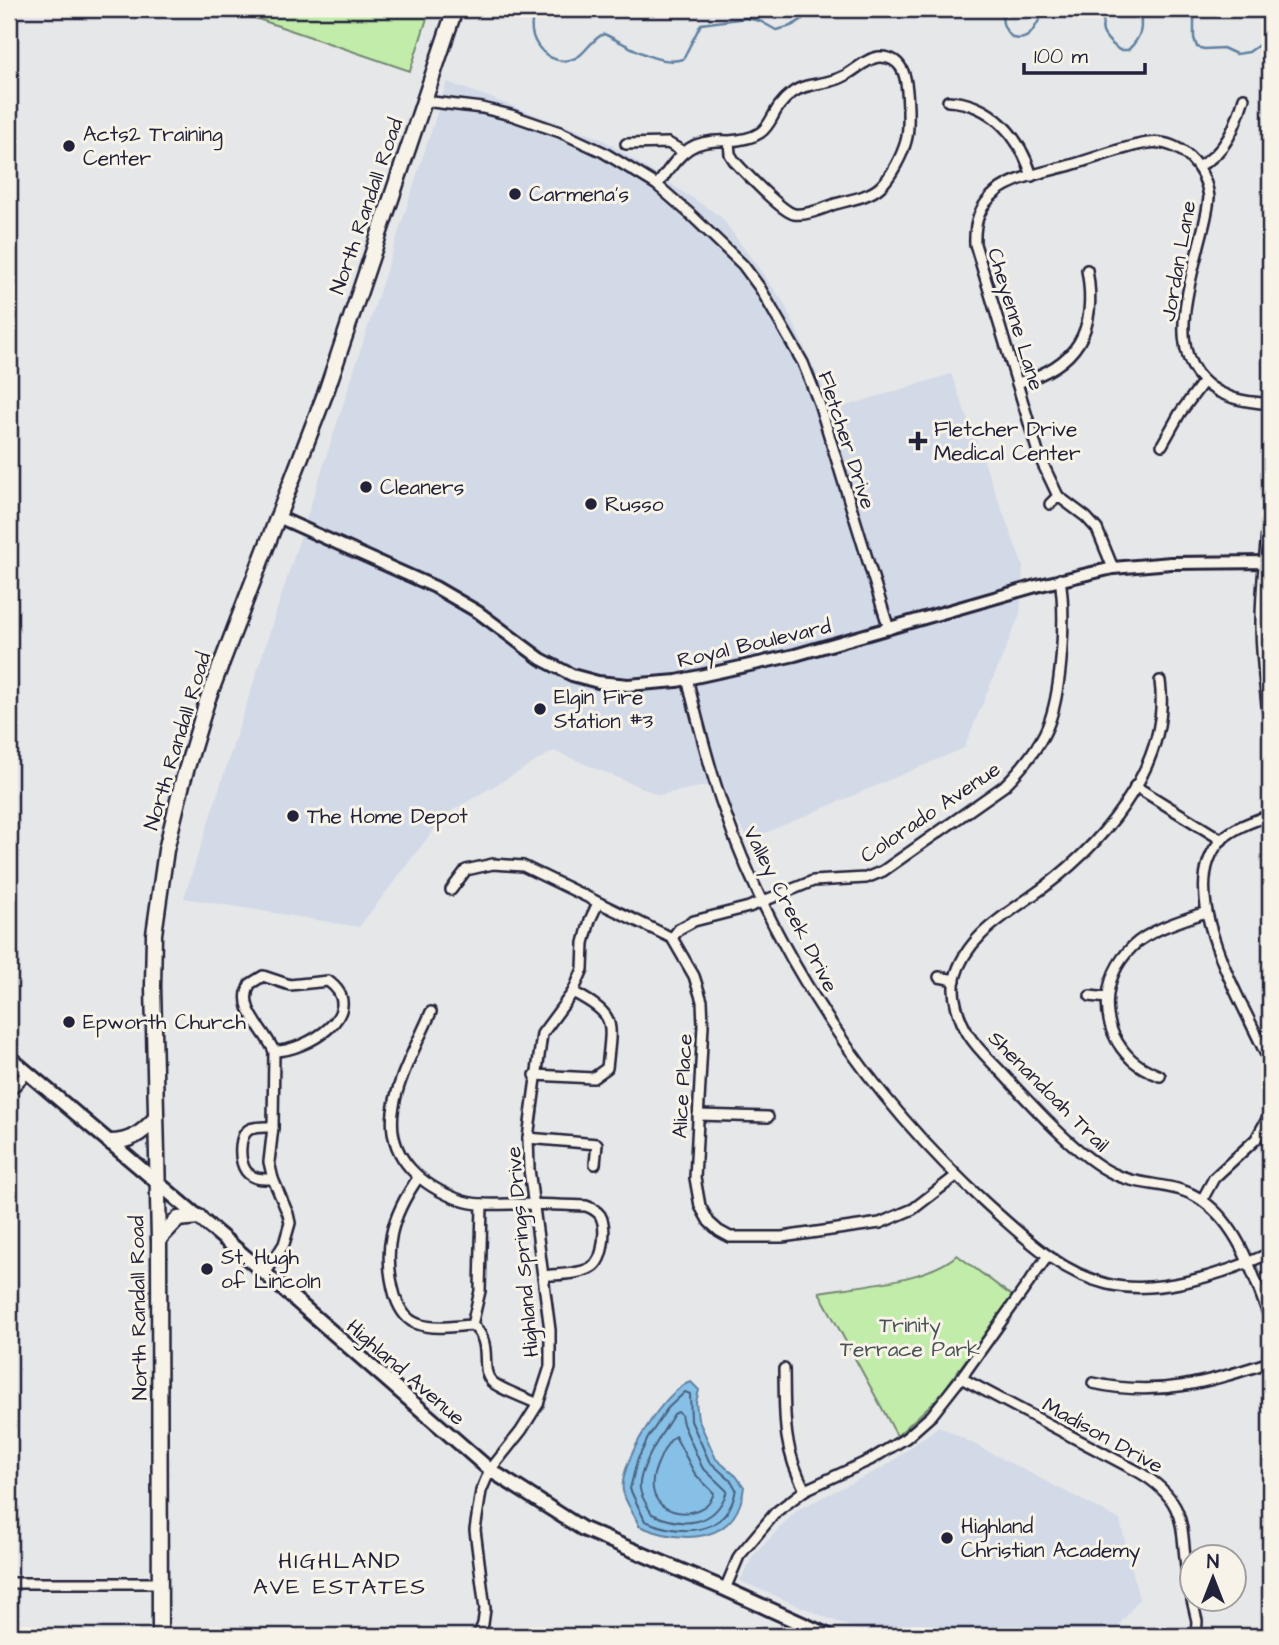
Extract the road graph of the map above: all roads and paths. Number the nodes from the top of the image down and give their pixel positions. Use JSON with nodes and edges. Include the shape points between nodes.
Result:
{"nodes":[{"id":1,"x":455,"y":9,"type":"edge"},
{"id":2,"x":1244,"y":98,"type":"dead end"},
{"id":3,"x":424,"y":101,"type":"junction"},
{"id":4,"x":948,"y":101,"type":"dead end"},
{"id":5,"x":729,"y":141,"type":"junction"},
{"id":6,"x":626,"y":144,"type":"dead end"},
{"id":7,"x":682,"y":151,"type":"junction"},
{"id":8,"x":1199,"y":166,"type":"junction"},
{"id":9,"x":1032,"y":176,"type":"junction"},
{"id":10,"x":657,"y":185,"type":"junction"},
{"id":11,"x":1087,"y":270,"type":"dead end"},
{"id":12,"x":1204,"y":381,"type":"junction"},
{"id":13,"x":1017,"y":383,"type":"junction"},
{"id":14,"x":1270,"y":404,"type":"edge"},
{"id":15,"x":1162,"y":445,"type":"dead end"},
{"id":16,"x":1058,"y":496,"type":"junction"},
{"id":17,"x":1270,"y":499,"type":"edge"},
{"id":18,"x":1050,"y":504,"type":"dead end"},
{"id":19,"x":278,"y":517,"type":"junction"},
{"id":20,"x":1267,"y":562,"type":"edge"},
{"id":21,"x":1113,"y":568,"type":"junction"},
{"id":22,"x":1059,"y":579,"type":"junction"},
{"id":23,"x":889,"y":629,"type":"junction"},
{"id":24,"x":687,"y":678,"type":"junction"},
{"id":25,"x":1160,"y":681,"type":"dead end"},
{"id":26,"x":1270,"y":732,"type":"edge"},
{"id":27,"x":1135,"y":786,"type":"junction"},
{"id":28,"x":1270,"y":815,"type":"edge"},
{"id":29,"x":1222,"y":840,"type":"junction"},
{"id":30,"x":451,"y":890,"type":"dead end"},
{"id":31,"x":763,"y":901,"type":"junction"},
{"id":32,"x":598,"y":903,"type":"junction"},
{"id":33,"x":1206,"y":912,"type":"junction"},
{"id":34,"x":672,"y":938,"type":"junction"},
{"id":35,"x":939,"y":977,"type":"dead end"},
{"id":36,"x":954,"y":980,"type":"junction"},
{"id":37,"x":573,"y":992,"type":"junction"},
{"id":38,"x":1090,"y":996,"type":"dead end"},
{"id":39,"x":1107,"y":998,"type":"junction"},
{"id":40,"x":431,"y":1012,"type":"dead end"},
{"id":41,"x":274,"y":1051,"type":"junction"},
{"id":42,"x":9,"y":1058,"type":"edge"},
{"id":43,"x":1270,"y":1065,"type":"edge"},
{"id":44,"x":26,"y":1073,"type":"junction"},
{"id":45,"x":535,"y":1075,"type":"junction"},
{"id":46,"x":1160,"y":1076,"type":"dead end"},
{"id":47,"x":9,"y":1092,"type":"edge"},
{"id":48,"x":1270,"y":1114,"type":"edge"},
{"id":49,"x":698,"y":1115,"type":"junction"},
{"id":50,"x":768,"y":1117,"type":"dead end"},
{"id":51,"x":155,"y":1119,"type":"junction"},
{"id":52,"x":273,"y":1128,"type":"junction"},
{"id":53,"x":528,"y":1138,"type":"junction"},
{"id":54,"x":110,"y":1142,"type":"junction"},
{"id":55,"x":596,"y":1164,"type":"dead end"},
{"id":56,"x":956,"y":1176,"type":"junction"},
{"id":57,"x":418,"y":1178,"type":"junction"},
{"id":58,"x":273,"y":1179,"type":"junction"},
{"id":59,"x":157,"y":1181,"type":"junction"},
{"id":60,"x":1202,"y":1200,"type":"junction"},
{"id":61,"x":482,"y":1204,"type":"junction"},
{"id":62,"x":533,"y":1204,"type":"junction"},
{"id":63,"x":199,"y":1217,"type":"junction"},
{"id":64,"x":159,"y":1239,"type":"junction"},
{"id":65,"x":1270,"y":1253,"type":"edge"},
{"id":66,"x":1047,"y":1257,"type":"junction"},
{"id":67,"x":1248,"y":1262,"type":"junction"},
{"id":68,"x":265,"y":1274,"type":"junction"},
{"id":69,"x":543,"y":1276,"type":"junction"},
{"id":70,"x":1270,"y":1319,"type":"edge"},
{"id":71,"x":472,"y":1325,"type":"junction"},
{"id":72,"x":1270,"y":1362,"type":"edge"},
{"id":73,"x":784,"y":1369,"type":"dead end"},
{"id":74,"x":961,"y":1378,"type":"junction"},
{"id":75,"x":1093,"y":1383,"type":"dead end"},
{"id":76,"x":538,"y":1404,"type":"junction"},
{"id":77,"x":490,"y":1470,"type":"junction"},
{"id":78,"x":805,"y":1490,"type":"junction"},
{"id":79,"x":1183,"y":1544,"type":"edge"},
{"id":80,"x":9,"y":1583,"type":"edge"},
{"id":81,"x":160,"y":1583,"type":"junction"},
{"id":82,"x":724,"y":1589,"type":"junction"},
{"id":83,"x":1195,"y":1614,"type":"edge"},
{"id":84,"x":160,"y":1636,"type":"edge"},
{"id":85,"x":478,"y":1636,"type":"edge"},
{"id":86,"x":829,"y":1636,"type":"edge"},
{"id":87,"x":1196,"y":1636,"type":"edge"}],
"edges":[{"from":1,"to":3,"type":"main road","name":"North Randall Road"},
{"from":2,"to":8,"type":"street","via":[[1227,140]]},
{"from":3,"to":10,"type":"street","name":"Fletcher Drive","via":[[482,108],[529,121],[603,152]]},
{"from":3,"to":19,"type":"main road","name":"North Randall Road","via":[[327,389]]},
{"from":4,"to":9,"type":"street","via":[[974,107],[999,122],[1023,152]]},
{"from":5,"to":5,"type":"street","via":[[753,138],[765,131],[795,90],[842,78],[873,58],[894,61],[906,75],[906,139],[884,183],[871,193],[810,212],[790,213],[735,162]]},
{"from":5,"to":7,"type":"street","via":[[705,141]]},
{"from":6,"to":7,"type":"street","via":[[668,143]]},
{"from":7,"to":10,"type":"street"},
{"from":8,"to":9,"type":"street","via":[[1171,146],[1147,143]]},
{"from":8,"to":12,"type":"street","name":"Jordan Lane","via":[[1209,203],[1183,332],[1187,354]]},
{"from":9,"to":13,"type":"street","name":"Cheyenne Lane","via":[[994,194],[978,216],[975,234]]},
{"from":10,"to":23,"type":"street","name":"Fletcher Drive","via":[[743,265],[803,363]]},
{"from":11,"to":13,"type":"street","via":[[1091,306],[1086,330],[1075,348],[1052,370]]},
{"from":12,"to":14,"type":"street","via":[[1227,396]]},
{"from":12,"to":15,"type":"street"},
{"from":13,"to":16,"type":"street","name":"Cheyenne Lane","via":[[1039,456]]},
{"from":16,"to":18,"type":"street"},
{"from":16,"to":21,"type":"street","name":"Cheyenne Lane","via":[[1097,529]]},
{"from":17,"to":20,"type":"street"},
{"from":19,"to":24,"type":"street","name":"Royal Boulevard","via":[[435,587],[572,675],[628,685]]},
{"from":19,"to":51,"type":"main road","name":"North Randall Road","via":[[207,701],[166,850],[154,934]]},
{"from":20,"to":21,"type":"street","name":"Royal Boulevard"},
{"from":20,"to":26,"type":"street","via":[[1262,651]]},
{"from":21,"to":22,"type":"street","name":"Royal Boulevard"},
{"from":22,"to":23,"type":"street","name":"Royal Boulevard"},
{"from":22,"to":31,"type":"street","name":"Colorado Avenue","via":[[1064,612],[1056,692],[1050,721],[1020,770],[883,871],[866,878],[813,881]]},
{"from":23,"to":24,"type":"street","name":"Royal Boulevard"},
{"from":24,"to":31,"type":"street","name":"Valley Creek Drive","via":[[721,802]]},
{"from":25,"to":27,"type":"street","via":[[1156,734]]},
{"from":27,"to":29,"type":"street"},
{"from":27,"to":36,"type":"street","via":[[1113,822],[1071,867],[980,934]]},
{"from":28,"to":29,"type":"street"},
{"from":29,"to":33,"type":"street","via":[[1205,878]]},
{"from":30,"to":32,"type":"street","via":[[466,870],[493,864],[523,866]]},
{"from":31,"to":34,"type":"street","name":"Colorado Avenue","via":[[694,921]]},
{"from":31,"to":56,"type":"street","name":"Valley Creek Drive","via":[[835,1030],[910,1127]]},
{"from":32,"to":34,"type":"street"},
{"from":32,"to":37,"type":"street","name":"Highland Springs Drive"},
{"from":33,"to":39,"type":"street","via":[[1134,945],[1119,964]]},
{"from":33,"to":43,"type":"street","via":[[1218,950]]},
{"from":34,"to":49,"type":"street","name":"Alice Place","via":[[694,976],[702,1001]]},
{"from":35,"to":36,"type":"street"},
{"from":36,"to":60,"type":"street","name":"Shenandoah Trail","via":[[958,1012],[969,1036],[1016,1089],[1081,1150],[1102,1168],[1127,1180]]},
{"from":37,"to":45,"type":"street","name":"Highland Springs Drive","via":[[542,1034]]},
{"from":37,"to":45,"type":"street","via":[[601,1007],[607,1017],[607,1068],[593,1078]]},
{"from":38,"to":39,"type":"street"},
{"from":39,"to":46,"type":"street","via":[[1115,1039],[1134,1062]]},
{"from":40,"to":57,"type":"street","via":[[393,1110],[397,1149]]},
{"from":41,"to":41,"type":"street","via":[[247,1008],[246,993],[253,980],[263,976],[299,985],[323,980],[336,988],[342,1002],[328,1031],[300,1046]]},
{"from":41,"to":52,"type":"street"},
{"from":42,"to":44,"type":"main road","name":"Highland Avenue"},
{"from":44,"to":47,"type":"street"},
{"from":44,"to":54,"type":"main road","name":"Highland Avenue"},
{"from":45,"to":53,"type":"street","name":"Highland Springs Drive"},
{"from":48,"to":60,"type":"street","via":[[1256,1139],[1214,1178]]},
{"from":49,"to":50,"type":"street"},
{"from":49,"to":56,"type":"street","name":"Alice Place","via":[[699,1206],[709,1222],[730,1237],[782,1237],[880,1223],[913,1209]]},
{"from":51,"to":54,"type":"main road","via":[[144,1132],[124,1142]]},
{"from":51,"to":59,"type":"main road","name":"North Randall Road"},
{"from":52,"to":58,"type":"street","via":[[269,1156]]},
{"from":52,"to":58,"type":"street","via":[[250,1129],[242,1143],[246,1171]]},
{"from":53,"to":55,"type":"street","via":[[597,1144]]},
{"from":53,"to":62,"type":"street","name":"Highland Springs Drive"},
{"from":54,"to":59,"type":"main road","name":"Highland Avenue"},
{"from":56,"to":66,"type":"street","name":"Valley Creek Drive"},
{"from":57,"to":61,"type":"street","via":[[464,1201]]},
{"from":57,"to":71,"type":"street","via":[[399,1211],[388,1249],[398,1307],[416,1324]]},
{"from":58,"to":68,"type":"street","via":[[289,1228]]},
{"from":59,"to":63,"type":"main road","name":"Highland Avenue"},
{"from":59,"to":64,"type":"main road","name":"North Randall Road"},
{"from":60,"to":67,"type":"street","name":"Shenandoah Trail","via":[[1228,1225]]},
{"from":61,"to":62,"type":"street"},
{"from":61,"to":71,"type":"street","via":[[480,1291]]},
{"from":62,"to":69,"type":"street","name":"Highland Springs Drive"},
{"from":62,"to":69,"type":"street","via":[[586,1206],[595,1210],[603,1223],[601,1256],[594,1267]]},
{"from":63,"to":64,"type":"main road","via":[[178,1219]]},
{"from":63,"to":68,"type":"main road","name":"Highland Avenue"},
{"from":64,"to":81,"type":"main road","name":"North Randall Road"},
{"from":65,"to":67,"type":"street","name":"Valley Creek Drive"},
{"from":66,"to":67,"type":"street","name":"Valley Creek Drive","via":[[1083,1277],[1135,1287],[1173,1284]]},
{"from":66,"to":74,"type":"street"},
{"from":67,"to":70,"type":"street","name":"Shenandoah Trail"},
{"from":68,"to":77,"type":"main road","name":"Highland Avenue"},
{"from":69,"to":76,"type":"street","name":"Highland Springs Drive","via":[[551,1357]]},
{"from":71,"to":76,"type":"street","via":[[483,1338],[491,1381]]},
{"from":72,"to":75,"type":"street","via":[[1212,1381],[1167,1389],[1120,1390]]},
{"from":73,"to":78,"type":"street","via":[[786,1438]]},
{"from":74,"to":78,"type":"street","via":[[932,1415],[906,1438]]},
{"from":74,"to":79,"type":"street","name":"Madison Drive","via":[[1163,1488],[1180,1515]]},
{"from":76,"to":77,"type":"street","name":"Highland Springs Drive"},
{"from":77,"to":82,"type":"main road","name":"Highland Avenue","via":[[583,1529]]},
{"from":77,"to":85,"type":"street","name":"Highland Springs Drive","via":[[482,1485],[475,1522],[485,1609]]},
{"from":78,"to":82,"type":"street","via":[[756,1534],[739,1556]]},
{"from":80,"to":81,"type":"street"},
{"from":81,"to":84,"type":"main road","name":"North Randall Road"},
{"from":82,"to":86,"type":"main road","name":"Highland Avenue"},
{"from":83,"to":87,"type":"street","name":"Madison Drive"}]}
